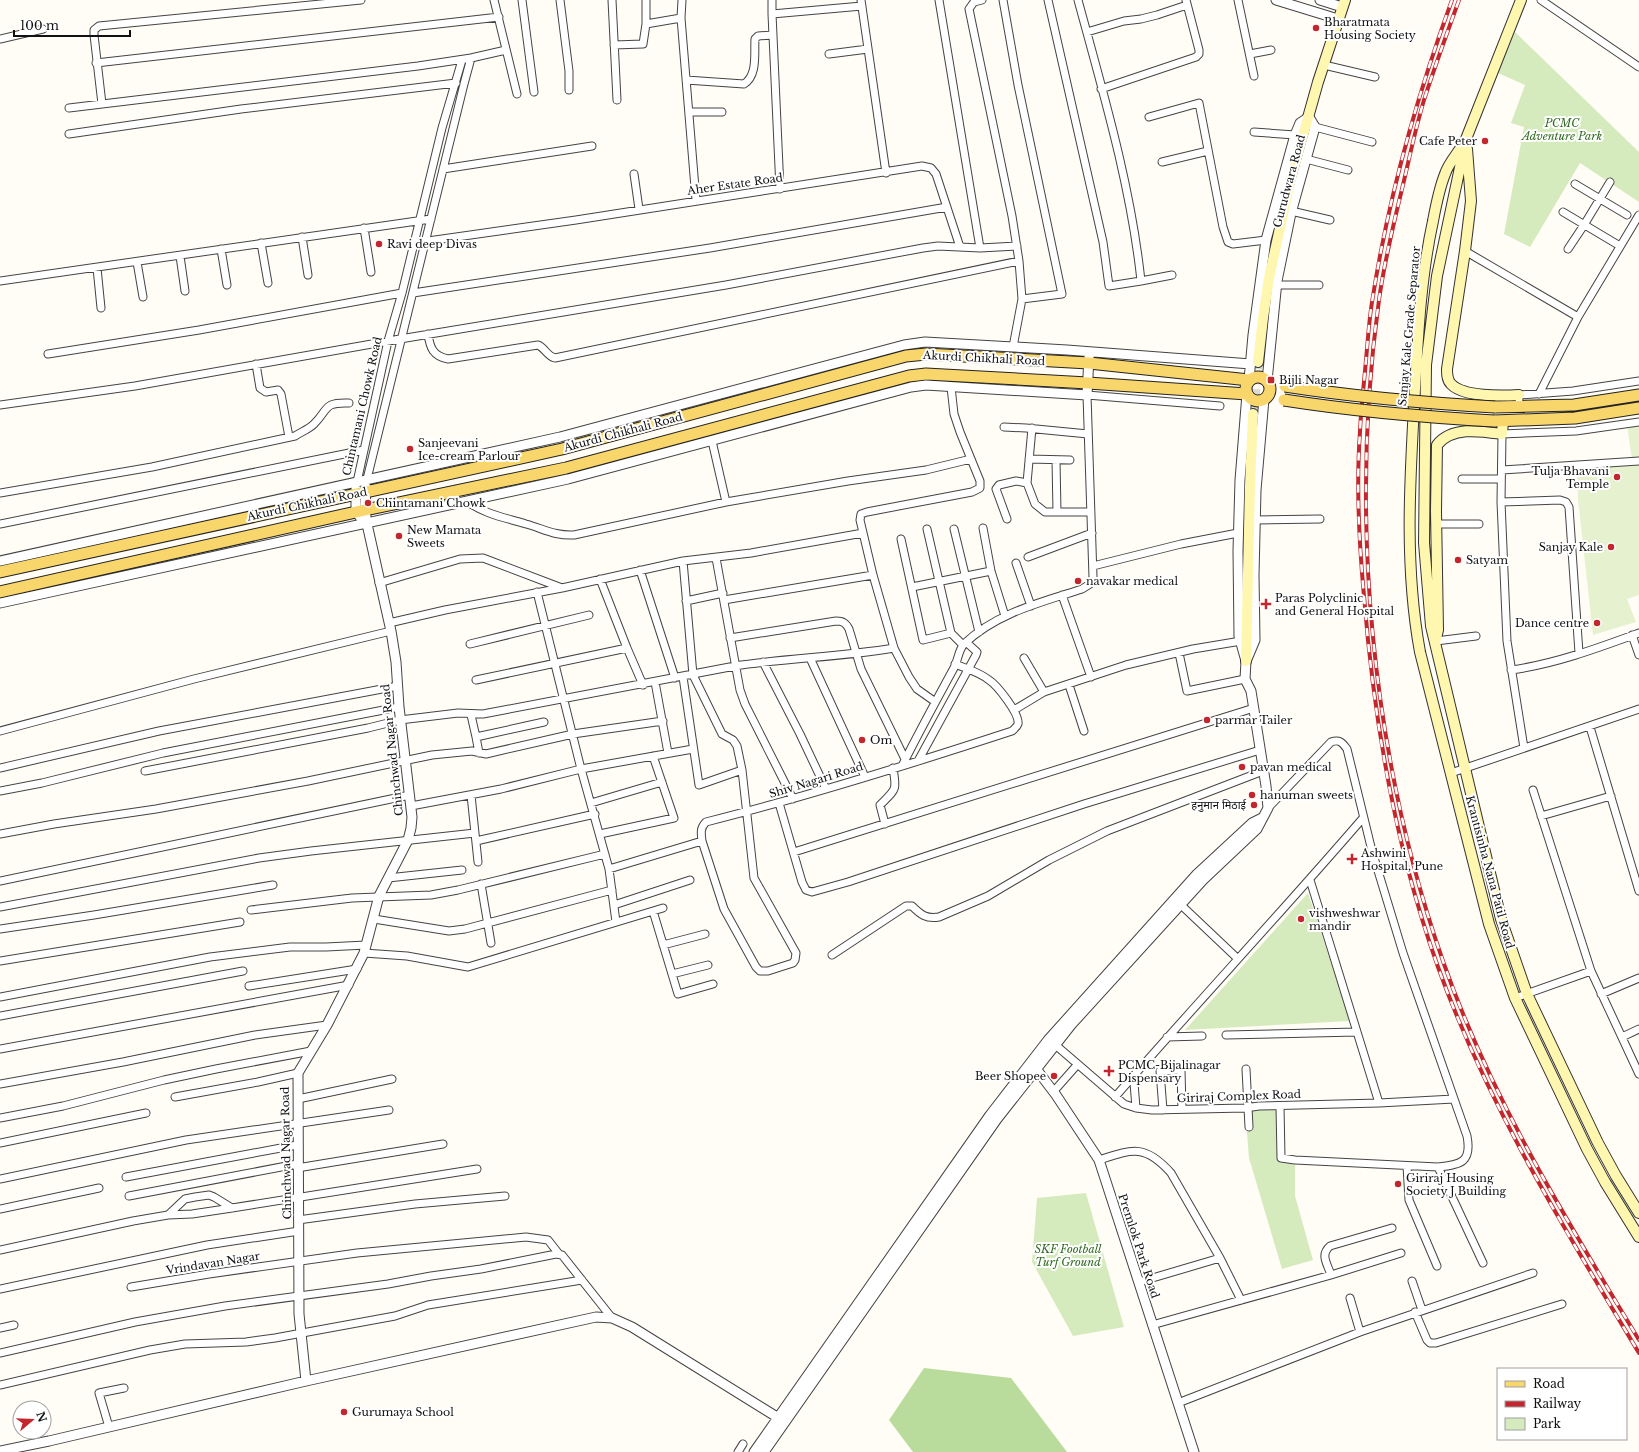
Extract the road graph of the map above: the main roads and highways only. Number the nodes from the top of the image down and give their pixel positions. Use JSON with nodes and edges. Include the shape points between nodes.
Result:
{"nodes":[{"id":1,"x":1521,"y":0,"type":"edge"},
{"id":2,"x":1344,"y":4,"type":"edge"},
{"id":3,"x":1466,"y":139,"type":"junction"},
{"id":4,"x":1255,"y":363,"type":"tunnel mouth"},
{"id":5,"x":1249,"y":380,"type":"junction"},
{"id":6,"x":1268,"y":383,"type":"junction"},
{"id":7,"x":1247,"y":394,"type":"junction"},
{"id":8,"x":1519,"y":395,"type":"road end"},
{"id":9,"x":1639,"y":395,"type":"edge"},
{"id":10,"x":1264,"y":399,"type":"junction"},
{"id":11,"x":1639,"y":408,"type":"edge"},
{"id":12,"x":1253,"y":414,"type":"tunnel mouth"},
{"id":13,"x":1499,"y":421,"type":"junction"},
{"id":14,"x":0,"y":572,"type":"edge"},
{"id":15,"x":0,"y":592,"type":"edge"},
{"id":16,"x":1431,"y":626,"type":"junction"},
{"id":17,"x":1416,"y":630,"type":"junction"},
{"id":18,"x":1435,"y":644,"type":"junction"},
{"id":19,"x":1420,"y":652,"type":"joint"},
{"id":20,"x":1246,"y":661,"type":"road end"},
{"id":21,"x":1639,"y":1213,"type":"edge"},
{"id":22,"x":1639,"y":1238,"type":"edge"}],
"edges":[{"from":1,"to":3,"type":"main road"},
{"from":2,"to":4,"type":"main road","via":[[1291,178],[1275,247]]},
{"from":3,"to":8,"type":"main road","via":[[1470,201],[1447,369],[1448,378],[1451,384],[1465,391],[1496,396]]},
{"from":3,"to":16,"type":"main road","name":"Sanjay Kale Grade Separator","via":[[1437,276],[1426,366],[1424,543]]},
{"from":3,"to":17,"type":"main road","name":"Sanjay Kale Grade Separator","via":[[1446,172],[1439,191],[1428,245],[1421,300],[1409,505],[1409,545]]},
{"from":5,"to":6,"type":"main road","via":[[1257,376]]},
{"from":5,"to":7,"type":"main road","via":[[1246,386]]},
{"from":5,"to":14,"type":"main road","name":"Akurdi Chikhali Road","via":[[1089,363],[926,354],[906,356],[562,449]]},
{"from":6,"to":9,"type":"main road","bridge":true,"via":[[1345,395],[1495,407],[1574,405]]},
{"from":6,"to":10,"type":"main road","via":[[1269,393]]},
{"from":7,"to":10,"type":"main road","via":[[1253,400]]},
{"from":7,"to":15,"type":"main road","name":"Akurdi Chikhali Road","via":[[926,374],[909,376],[566,468],[360,511]]},
{"from":10,"to":13,"type":"main road","bridge":true,"via":[[1414,416]]},
{"from":11,"to":13,"type":"main road","via":[[1575,418]]},
{"from":12,"to":20,"type":"main road"},
{"from":13,"to":18,"type":"main road","via":[[1502,434],[1459,432],[1445,437],[1437,445],[1438,630]]},
{"from":16,"to":17,"type":"main road"},
{"from":16,"to":18,"type":"main road","name":"Sanjay Kale Grade Separator"},
{"from":17,"to":19,"type":"main road","name":"Sanjay Kale Grade Separator"},
{"from":18,"to":21,"type":"main road","name":"Krantisinha Nana Patil Road","via":[[1501,919],[1527,994],[1598,1143]]},
{"from":19,"to":22,"type":"main road","name":"Krantisinha Nana Patil Road","via":[[1489,924],[1515,998],[1587,1149]]}]}
